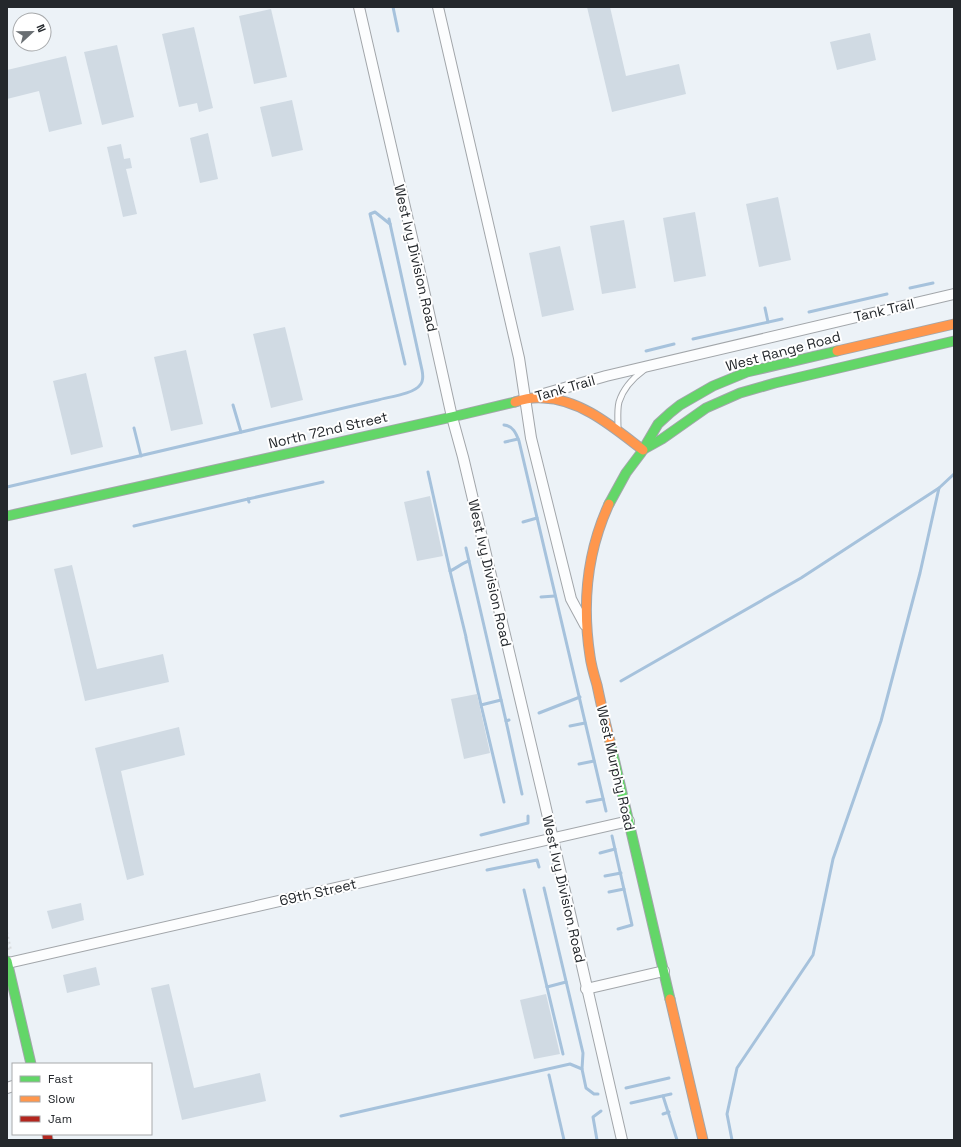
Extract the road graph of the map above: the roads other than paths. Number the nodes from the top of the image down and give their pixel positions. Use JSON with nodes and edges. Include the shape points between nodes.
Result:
{"nodes":[{"id":1,"x":359,"y":7,"type":"edge"},
{"id":2,"x":438,"y":7,"type":"edge"},
{"id":3,"x":954,"y":294,"type":"edge"},
{"id":4,"x":954,"y":324,"type":"edge"},
{"id":5,"x":954,"y":341,"type":"edge"},
{"id":6,"x":651,"y":365,"type":"junction"},
{"id":7,"x":524,"y":399,"type":"junction"},
{"id":8,"x":452,"y":417,"type":"junction"},
{"id":9,"x":618,"y":431,"type":"junction"},
{"id":10,"x":643,"y":450,"type":"junction"},
{"id":11,"x":7,"y":516,"type":"edge"},
{"id":12,"x":587,"y":628,"type":"junction"},
{"id":13,"x":629,"y":821,"type":"junction"},
{"id":14,"x":552,"y":838,"type":"junction"},
{"id":15,"x":7,"y":962,"type":"edge"},
{"id":16,"x":664,"y":971,"type":"junction"},
{"id":17,"x":586,"y":989,"type":"junction"},
{"id":18,"x":30,"y":1063,"type":"edge"},
{"id":19,"x":622,"y":1140,"type":"edge"},
{"id":20,"x":703,"y":1140,"type":"edge"}],
"edges":[{"from":1,"to":8,"type":"street","name":"West Ivy Division Road"},
{"from":2,"to":7,"type":"street","name":"West Murphy Road","via":[[520,365]]},
{"from":3,"to":6,"type":"street","name":"Tank Trail"},
{"from":4,"to":10,"type":"street","name":"West Range Road","via":[[771,366],[725,380],[681,405],[660,422]]},
{"from":5,"to":10,"type":"street","name":"West Range Road","via":[[753,388],[701,412]]},
{"from":6,"to":7,"type":"street","name":"Tank Trail"},
{"from":6,"to":9,"type":"lane","name":"Tank Trail","via":[[627,385],[619,403]]},
{"from":7,"to":8,"type":"street","name":"North 72nd Street"},
{"from":7,"to":9,"type":"street","name":"North 72nd Street","via":[[547,398],[582,408]]},
{"from":7,"to":12,"type":"street","name":"West Murphy Road","via":[[531,438],[571,599]]},
{"from":8,"to":11,"type":"street","name":"North 72nd Street"},
{"from":8,"to":14,"type":"street","name":"West Ivy Division Road"},
{"from":9,"to":10,"type":"street","name":"North 72nd Street"},
{"from":10,"to":12,"type":"street","name":"West Range Road","via":[[624,476],[602,518],[588,575]]},
{"from":12,"to":13,"type":"street","name":"West Murphy Road","via":[[590,657]]},
{"from":13,"to":14,"type":"street","name":"69th Street"},
{"from":13,"to":16,"type":"street","name":"West Murphy Road"},
{"from":14,"to":15,"type":"street","name":"69th Street"},
{"from":14,"to":17,"type":"street","name":"West Ivy Division Road"},
{"from":15,"to":18,"type":"street"},
{"from":16,"to":17,"type":"street"},
{"from":16,"to":20,"type":"street","name":"West Murphy Road"},
{"from":17,"to":19,"type":"street","name":"West Ivy Division Road"}]}
